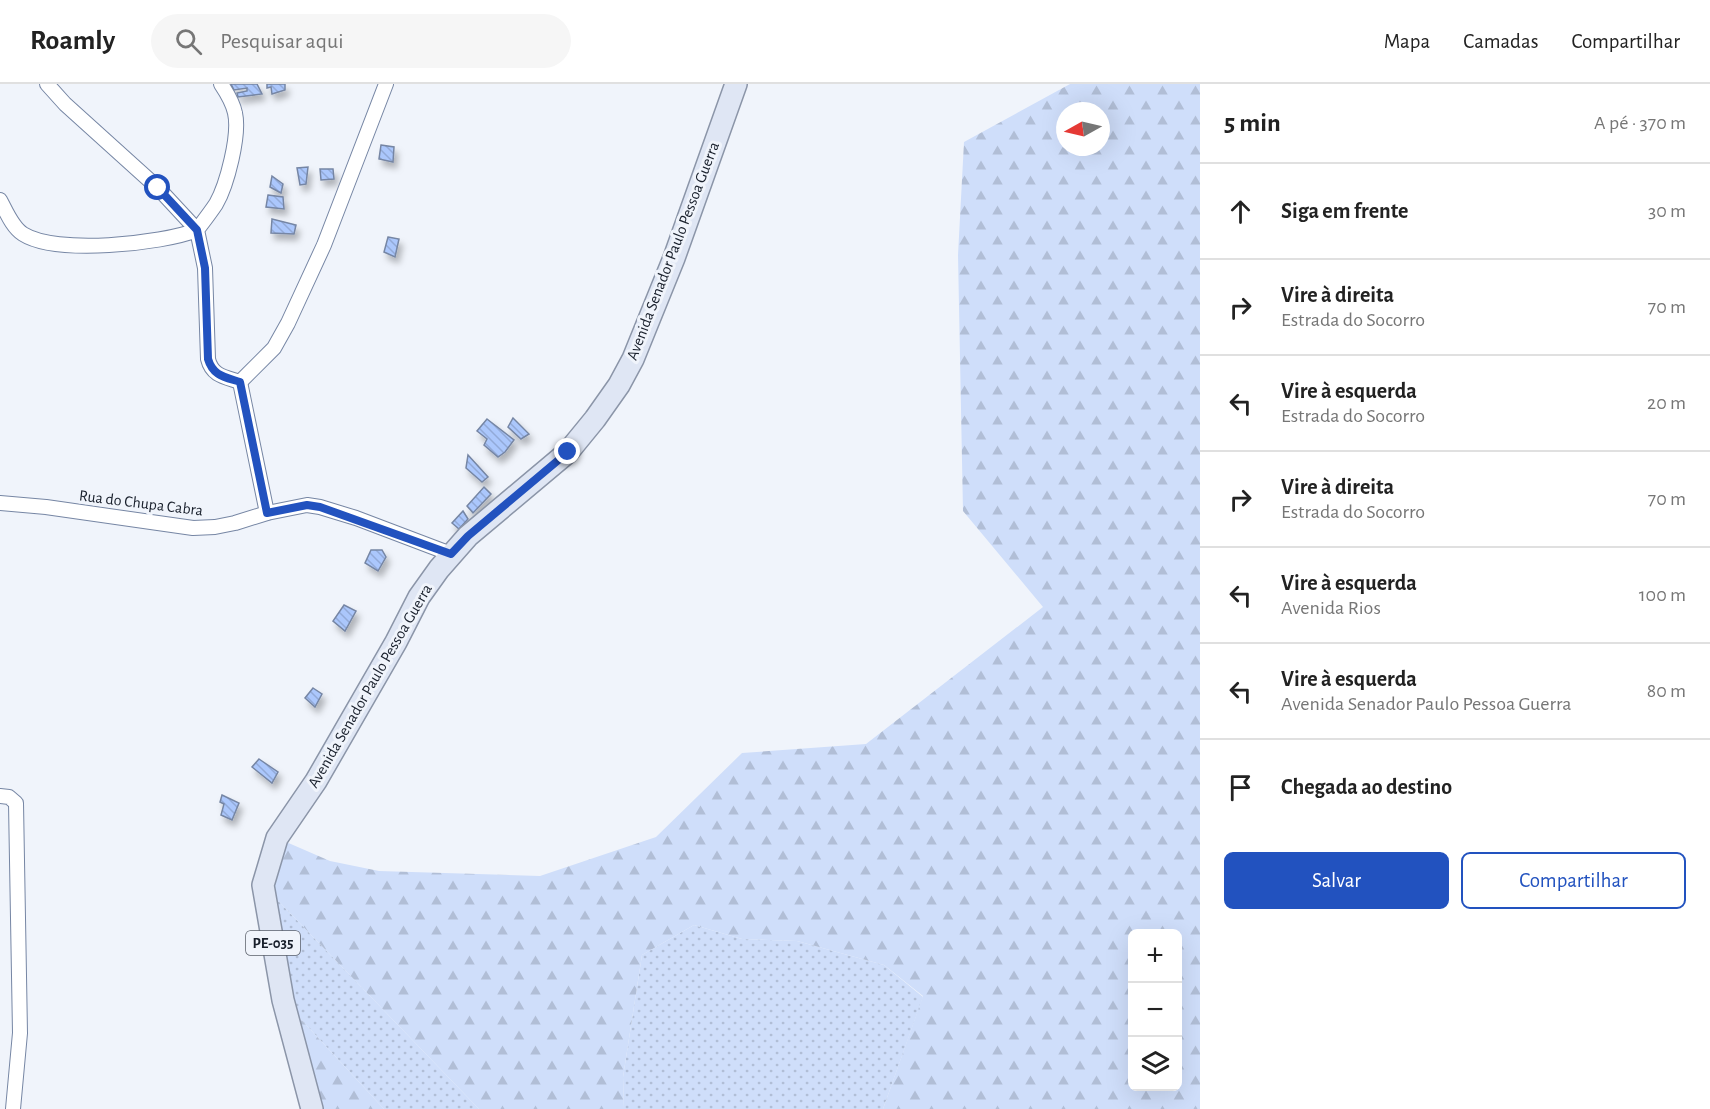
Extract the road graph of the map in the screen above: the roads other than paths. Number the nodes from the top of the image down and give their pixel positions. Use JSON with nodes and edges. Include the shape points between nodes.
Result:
{"nodes":[{"id":1,"x":47,"y":84,"type":"edge"},
{"id":2,"x":221,"y":84,"type":"edge"},
{"id":3,"x":386,"y":84,"type":"edge"},
{"id":4,"x":736,"y":84,"type":"edge"},
{"id":5,"x":0,"y":200,"type":"edge"},
{"id":6,"x":197,"y":230,"type":"junction"},
{"id":7,"x":240,"y":382,"type":"junction"},
{"id":8,"x":0,"y":503,"type":"edge"},
{"id":9,"x":267,"y":513,"type":"junction"},
{"id":10,"x":451,"y":554,"type":"junction"},
{"id":11,"x":0,"y":796,"type":"edge"},
{"id":12,"x":277,"y":838,"type":"joint"},
{"id":13,"x":13,"y":1109,"type":"edge"},
{"id":14,"x":312,"y":1109,"type":"edge"}],
"edges":[{"from":1,"to":6,"type":"street"},
{"from":2,"to":6,"type":"street","via":[[235,113],[228,179]]},
{"from":3,"to":7,"type":"street","via":[[324,245],[288,323],[274,348]]},
{"from":4,"to":10,"type":"main road","name":"Avenida Senador Paulo Pessoa Guerra","number":"PE-035","via":[[674,258],[619,385],[568,452]]},
{"from":5,"to":6,"type":"street","via":[[22,234],[51,243],[145,242]]},
{"from":6,"to":7,"type":"street","via":[[205,268],[210,368],[217,375]]},
{"from":7,"to":9,"type":"street"},
{"from":8,"to":9,"type":"street","name":"Rua do Chupa Cabra","via":[[193,528],[235,523]]},
{"from":9,"to":10,"type":"street","name":"Rua do Chupa Cabra","via":[[307,505],[320,507]]},
{"from":10,"to":12,"type":"main road","name":"Avenida Senador Paulo Pessoa Guerra","number":"PE-035","via":[[419,597],[327,762]]},
{"from":11,"to":13,"type":"street","via":[[16,803],[20,1033]]},
{"from":12,"to":14,"type":"main road","name":"PE-035","number":"PE-035","via":[[263,885],[283,1000]]}]}
